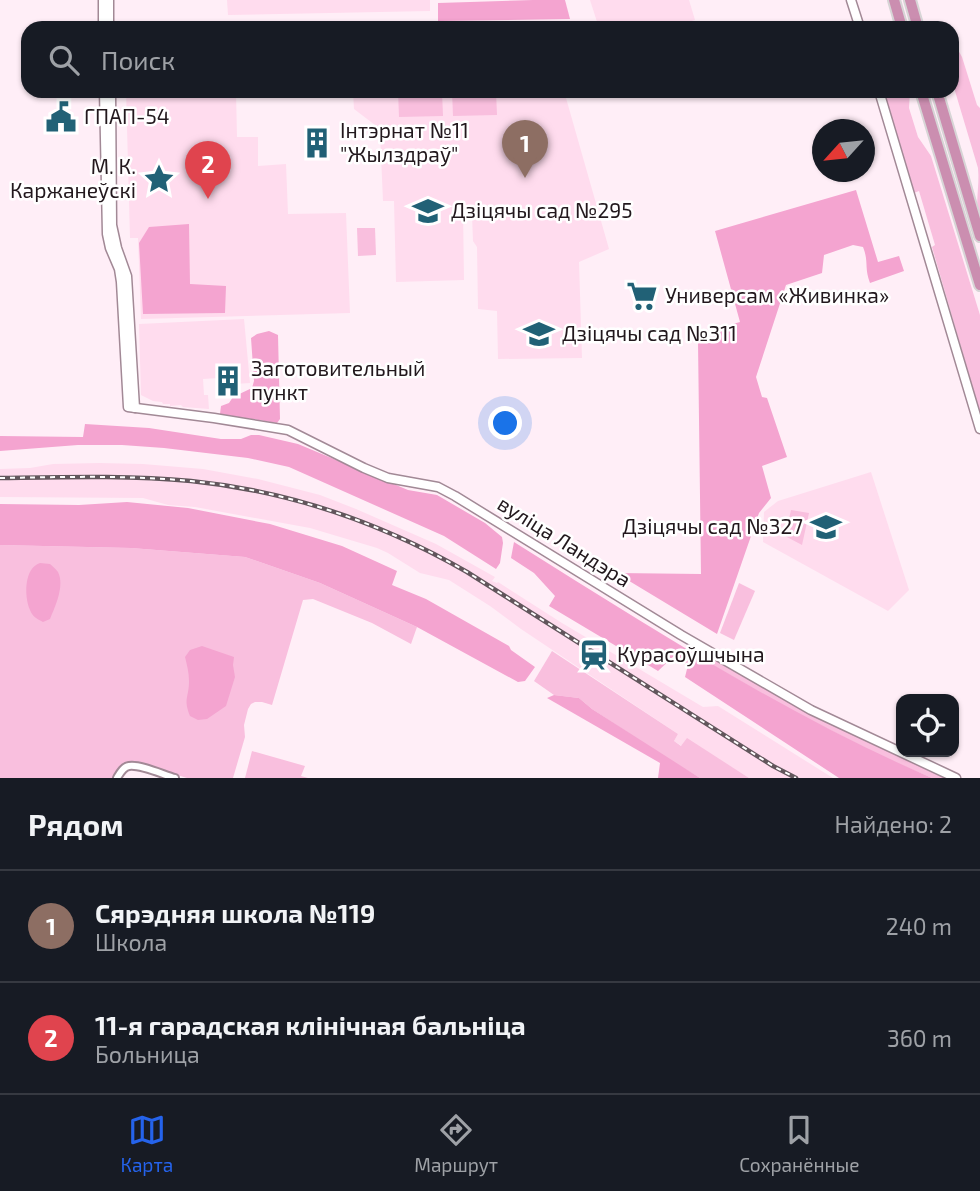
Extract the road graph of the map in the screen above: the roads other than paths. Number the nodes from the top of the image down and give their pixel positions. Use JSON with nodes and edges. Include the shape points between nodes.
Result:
{"nodes":[{"id":1,"x":103,"y":0,"type":"edge"},
{"id":2,"x":109,"y":0,"type":"edge"},
{"id":3,"x":851,"y":0,"type":"edge"},
{"id":4,"x":894,"y":0,"type":"edge"},
{"id":5,"x":909,"y":0,"type":"edge"},
{"id":6,"x":103,"y":21,"type":"edge"},
{"id":7,"x":109,"y":21,"type":"edge"},
{"id":8,"x":858,"y":21,"type":"edge"},
{"id":9,"x":900,"y":21,"type":"edge"},
{"id":10,"x":916,"y":21,"type":"edge"},
{"id":11,"x":104,"y":98,"type":"edge"},
{"id":12,"x":111,"y":98,"type":"edge"},
{"id":13,"x":881,"y":98,"type":"edge"},
{"id":14,"x":923,"y":98,"type":"edge"},
{"id":15,"x":939,"y":98,"type":"edge"},
{"id":16,"x":980,"y":236,"type":"edge"},
{"id":17,"x":980,"y":285,"type":"edge"},
{"id":18,"x":132,"y":408,"type":"junction"},
{"id":19,"x":980,"y":429,"type":"edge"},
{"id":20,"x":117,"y":778,"type":"edge"},
{"id":21,"x":175,"y":778,"type":"edge"},
{"id":22,"x":956,"y":778,"type":"edge"}],
"edges":[{"from":1,"to":6,"type":"street"},
{"from":2,"to":7,"type":"street"},
{"from":3,"to":8,"type":"street"},
{"from":4,"to":9,"type":"highway"},
{"from":5,"to":10,"type":"highway"},
{"from":11,"to":18,"type":"street","via":[[106,222],[121,282]]},
{"from":12,"to":18,"type":"street","via":[[112,225],[127,276]]},
{"from":13,"to":19,"type":"street"},
{"from":14,"to":17,"type":"highway"},
{"from":15,"to":16,"type":"highway"},
{"from":18,"to":22,"type":"street","name":"вуліца Ландэра","via":[[288,430],[388,478],[438,487],[811,710]]},
{"from":20,"to":21,"type":"street","via":[[128,766]]}]}
